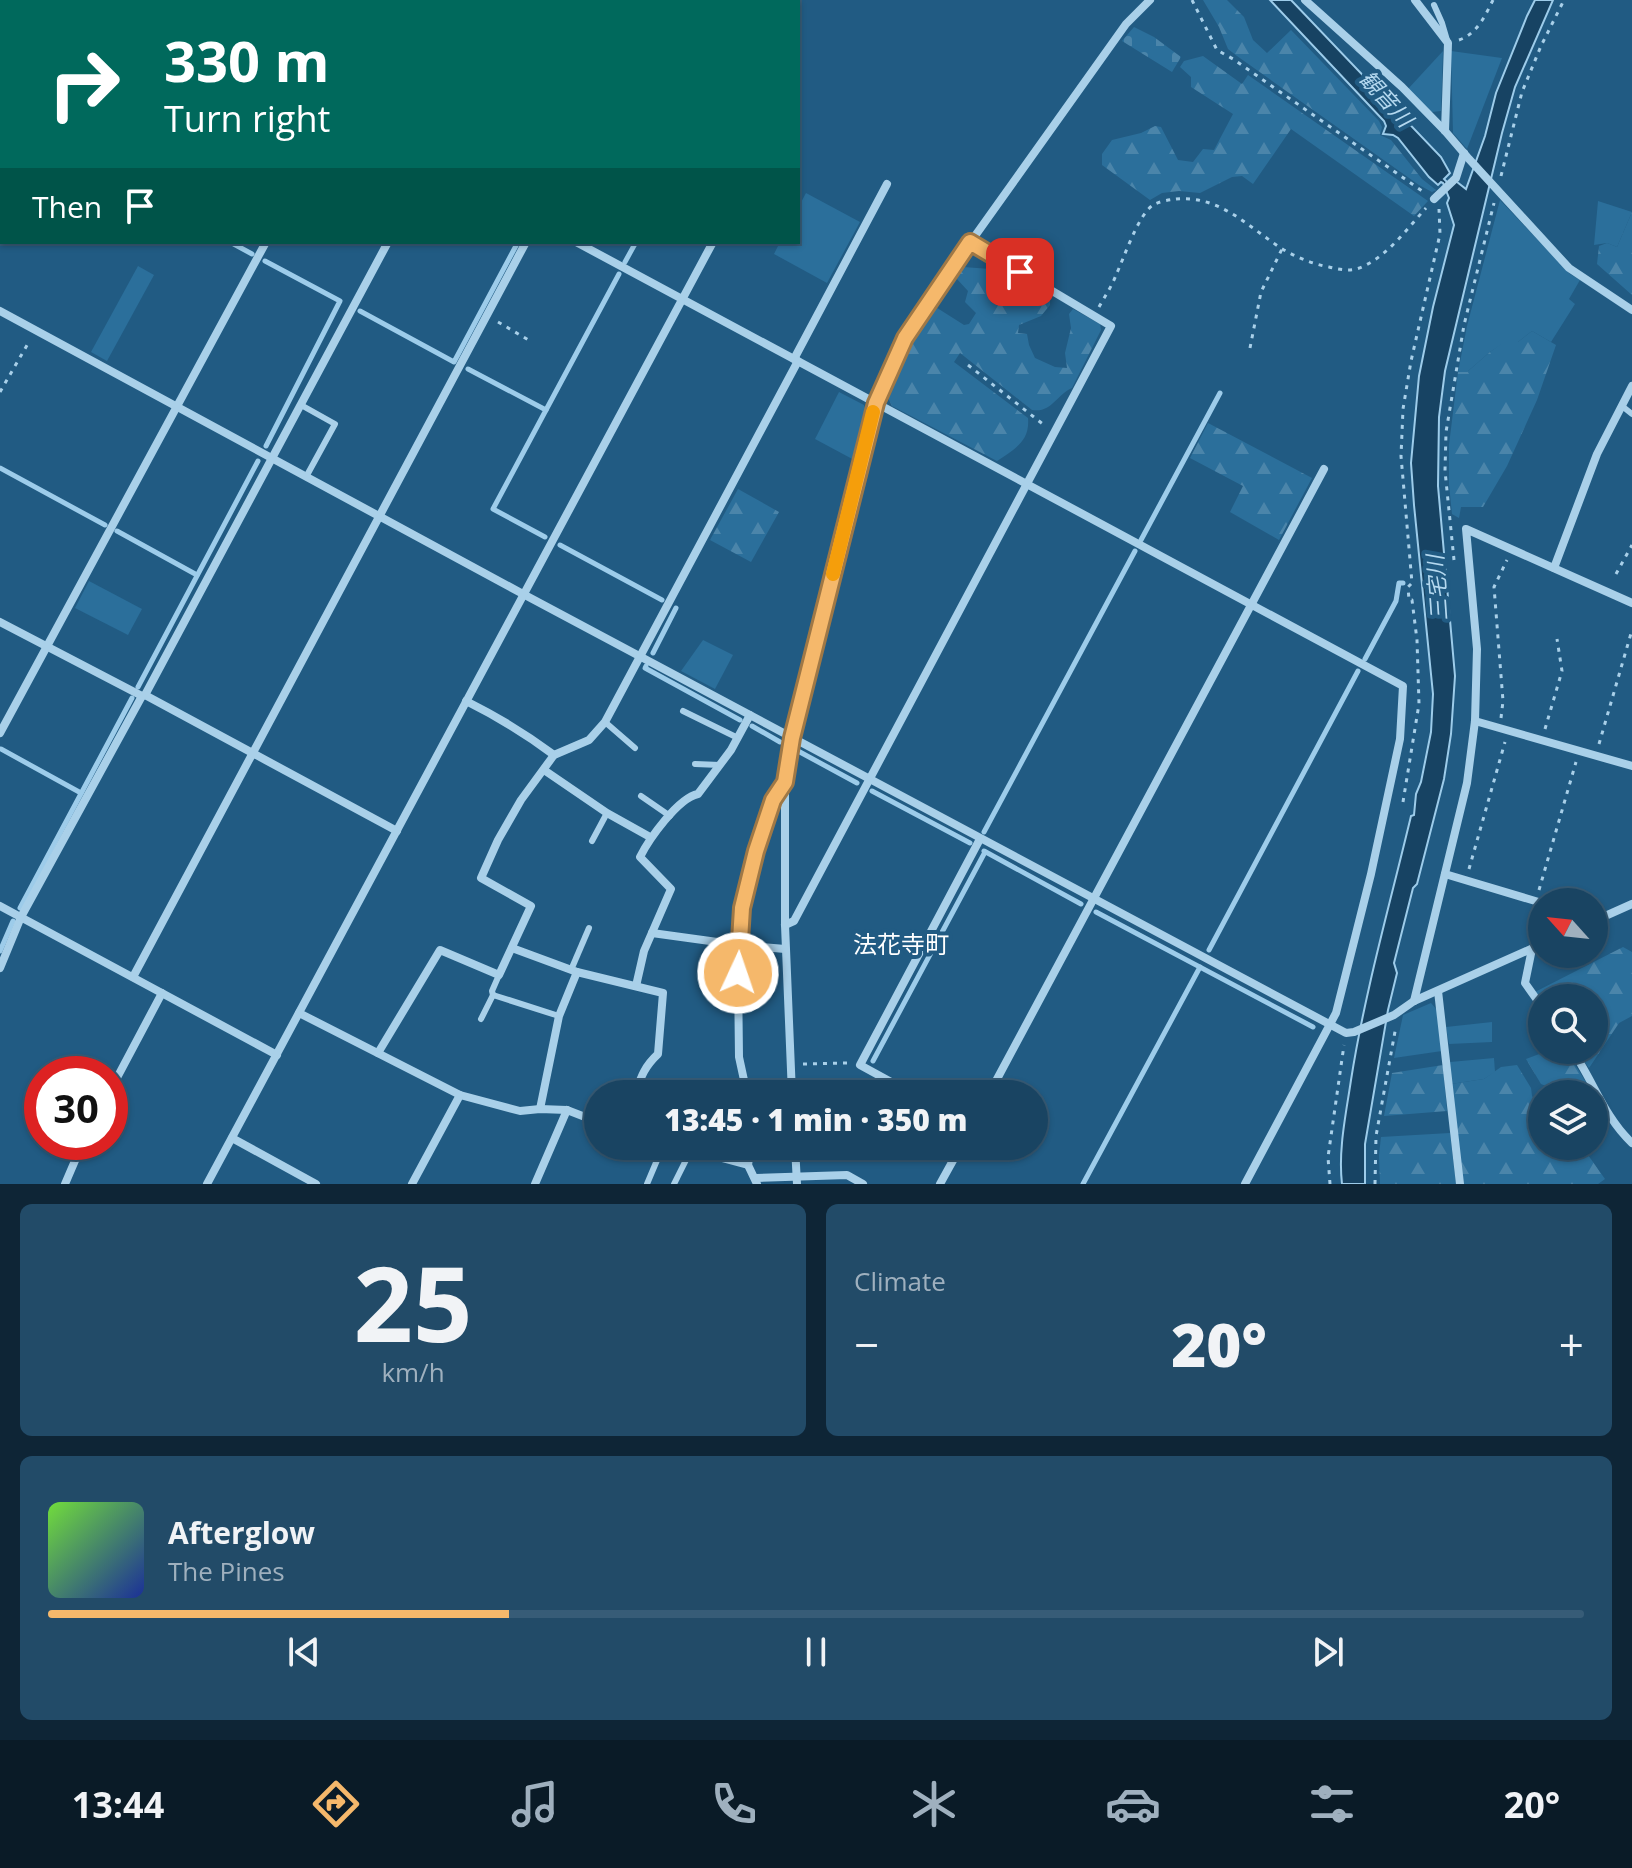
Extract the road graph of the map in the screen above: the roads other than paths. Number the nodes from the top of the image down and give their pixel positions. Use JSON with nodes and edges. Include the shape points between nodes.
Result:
{"nodes":[{"id":1,"x":1150,"y":0,"type":"edge"},
{"id":2,"x":1415,"y":0,"type":"edge"},
{"id":3,"x":1309,"y":2,"type":"edge"},
{"id":4,"x":1434,"y":5,"type":"dead end"},
{"id":5,"x":1448,"y":43,"type":"junction"},
{"id":6,"x":1445,"y":131,"type":"junction"},
{"id":7,"x":1467,"y":156,"type":"junction"},
{"id":8,"x":887,"y":184,"type":"dead end"},
{"id":9,"x":1438,"y":197,"type":"road end"},
{"id":10,"x":970,"y":242,"type":"junction"},
{"id":11,"x":265,"y":244,"type":"edge"},
{"id":12,"x":387,"y":244,"type":"edge"},
{"id":13,"x":525,"y":244,"type":"edge"},
{"id":14,"x":580,"y":244,"type":"edge"},
{"id":15,"x":712,"y":244,"type":"edge"},
{"id":16,"x":683,"y":299,"type":"junction"},
{"id":17,"x":1632,"y":310,"type":"edge"},
{"id":18,"x":0,"y":311,"type":"edge"},
{"id":19,"x":796,"y":360,"type":"junction"},
{"id":20,"x":1632,"y":386,"type":"edge"},
{"id":21,"x":876,"y":403,"type":"junction"},
{"id":22,"x":301,"y":405,"type":"junction"},
{"id":23,"x":1622,"y":406,"type":"junction"},
{"id":24,"x":177,"y":407,"type":"junction"},
{"id":25,"x":1632,"y":414,"type":"edge"},
{"id":26,"x":272,"y":458,"type":"junction"},
{"id":27,"x":1324,"y":469,"type":"dead end"},
{"id":28,"x":306,"y":477,"type":"junction"},
{"id":29,"x":1026,"y":484,"type":"junction"},
{"id":30,"x":379,"y":516,"type":"junction"},
{"id":31,"x":1554,"y":568,"type":"junction"},
{"id":32,"x":523,"y":594,"type":"junction"},
{"id":33,"x":1632,"y":603,"type":"edge"},
{"id":34,"x":1251,"y":605,"type":"junction"},
{"id":35,"x":0,"y":622,"type":"edge"},
{"id":36,"x":47,"y":647,"type":"junction"},
{"id":37,"x":640,"y":657,"type":"junction"},
{"id":38,"x":143,"y":696,"type":"junction"},
{"id":39,"x":466,"y":701,"type":"junction"},
{"id":40,"x":683,"y":711,"type":"dead end"},
{"id":41,"x":750,"y":715,"type":"junction"},
{"id":42,"x":1475,"y":721,"type":"junction"},
{"id":43,"x":605,"y":722,"type":"junction"},
{"id":44,"x":0,"y":733,"type":"edge"},
{"id":45,"x":738,"y":738,"type":"junction"},
{"id":46,"x":792,"y":738,"type":"junction"},
{"id":47,"x":635,"y":748,"type":"dead end"},
{"id":48,"x":253,"y":753,"type":"junction"},
{"id":49,"x":554,"y":755,"type":"junction"},
{"id":50,"x":695,"y":764,"type":"dead end"},
{"id":51,"x":720,"y":765,"type":"junction"},
{"id":52,"x":1632,"y":766,"type":"edge"},
{"id":53,"x":544,"y":770,"type":"junction"},
{"id":54,"x":869,"y":779,"type":"junction"},
{"id":55,"x":785,"y":782,"type":"junction"},
{"id":56,"x":641,"y":796,"type":"dead end"},
{"id":57,"x":607,"y":813,"type":"junction"},
{"id":58,"x":670,"y":816,"type":"junction"},
{"id":59,"x":397,"y":831,"type":"junction"},
{"id":60,"x":650,"y":837,"type":"junction"},
{"id":61,"x":980,"y":839,"type":"junction"},
{"id":62,"x":592,"y":841,"type":"dead end"},
{"id":63,"x":1445,"y":874,"type":"junction"},
{"id":64,"x":1093,"y":899,"type":"junction"},
{"id":65,"x":1528,"y":899,"type":"edge"},
{"id":66,"x":1632,"y":904,"type":"edge"},
{"id":67,"x":0,"y":906,"type":"edge"},
{"id":68,"x":1608,"y":914,"type":"edge"},
{"id":69,"x":21,"y":917,"type":"junction"},
{"id":70,"x":785,"y":925,"type":"junction"},
{"id":71,"x":589,"y":928,"type":"dead end"},
{"id":72,"x":652,"y":933,"type":"junction"},
{"id":73,"x":739,"y":945,"type":"junction"},
{"id":74,"x":512,"y":948,"type":"junction"},
{"id":75,"x":785,"y":949,"type":"junction"},
{"id":76,"x":1528,"y":951,"type":"edge"},
{"id":77,"x":0,"y":968,"type":"edge"},
{"id":78,"x":1528,"y":968,"type":"edge"},
{"id":79,"x":574,"y":971,"type":"junction"},
{"id":80,"x":499,"y":975,"type":"junction"},
{"id":81,"x":133,"y":977,"type":"junction"},
{"id":82,"x":636,"y":986,"type":"junction"},
{"id":83,"x":1528,"y":987,"type":"edge"},
{"id":84,"x":1438,"y":991,"type":"junction"},
{"id":85,"x":162,"y":993,"type":"junction"},
{"id":86,"x":493,"y":995,"type":"junction"},
{"id":87,"x":1414,"y":1001,"type":"junction"},
{"id":88,"x":299,"y":1013,"type":"junction"},
{"id":89,"x":559,"y":1016,"type":"junction"},
{"id":90,"x":481,"y":1019,"type":"dead end"},
{"id":91,"x":1330,"y":1025,"type":"junction"},
{"id":92,"x":378,"y":1053,"type":"junction"},
{"id":93,"x":277,"y":1055,"type":"junction"},
{"id":94,"x":128,"y":1057,"type":"edge"},
{"id":95,"x":1582,"y":1064,"type":"edge"},
{"id":96,"x":639,"y":1080,"type":"edge"},
{"id":97,"x":744,"y":1080,"type":"edge"},
{"id":98,"x":792,"y":1080,"type":"edge"},
{"id":99,"x":887,"y":1080,"type":"edge"},
{"id":100,"x":996,"y":1080,"type":"edge"},
{"id":101,"x":460,"y":1095,"type":"junction"},
{"id":102,"x":540,"y":1109,"type":"junction"},
{"id":103,"x":567,"y":1110,"type":"junction"},
{"id":104,"x":584,"y":1117,"type":"edge"},
{"id":105,"x":232,"y":1138,"type":"junction"},
{"id":106,"x":1632,"y":1143,"type":"edge"},
{"id":107,"x":75,"y":1160,"type":"edge"},
{"id":108,"x":657,"y":1160,"type":"edge"},
{"id":109,"x":686,"y":1160,"type":"edge"},
{"id":110,"x":729,"y":1160,"type":"edge"},
{"id":111,"x":749,"y":1160,"type":"edge"},
{"id":112,"x":795,"y":1160,"type":"edge"},
{"id":113,"x":953,"y":1160,"type":"edge"},
{"id":114,"x":748,"y":1165,"type":"junction"},
{"id":115,"x":796,"y":1180,"type":"edge"},
{"id":116,"x":756,"y":1181,"type":"edge"},
{"id":117,"x":65,"y":1184,"type":"edge"},
{"id":118,"x":207,"y":1184,"type":"edge"},
{"id":119,"x":316,"y":1184,"type":"edge"},
{"id":120,"x":412,"y":1184,"type":"edge"},
{"id":121,"x":535,"y":1184,"type":"edge"},
{"id":122,"x":647,"y":1184,"type":"edge"},
{"id":123,"x":674,"y":1184,"type":"edge"},
{"id":124,"x":863,"y":1184,"type":"edge"},
{"id":125,"x":940,"y":1184,"type":"edge"},
{"id":126,"x":1245,"y":1184,"type":"edge"},
{"id":127,"x":1460,"y":1184,"type":"edge"}],
"edges":[{"from":1,"to":10,"type":"street","via":[[1126,24]]},
{"from":2,"to":5,"type":"street"},
{"from":3,"to":6,"type":"street"},
{"from":4,"to":5,"type":"lane"},
{"from":5,"to":6,"type":"street"},
{"from":6,"to":7,"type":"street"},
{"from":7,"to":9,"type":"street"},
{"from":7,"to":17,"type":"street","via":[[1569,268]]},
{"from":8,"to":19,"type":"street"},
{"from":10,"to":21,"type":"street","via":[[905,338]]},
{"from":10,"to":29,"type":"street","via":[[1111,326]]},
{"from":11,"to":24,"type":"street"},
{"from":12,"to":22,"type":"street"},
{"from":13,"to":30,"type":"street"},
{"from":14,"to":16,"type":"street"},
{"from":15,"to":16,"type":"street"},
{"from":16,"to":19,"type":"street"},
{"from":16,"to":32,"type":"street"},
{"from":18,"to":24,"type":"street"},
{"from":19,"to":21,"type":"street"},
{"from":19,"to":37,"type":"street"},
{"from":20,"to":23,"type":"street"},
{"from":21,"to":29,"type":"street"},
{"from":21,"to":46,"type":"street"},
{"from":22,"to":26,"type":"street"},
{"from":22,"to":28,"type":"lane","via":[[335,424]]},
{"from":23,"to":25,"type":"lane"},
{"from":23,"to":31,"type":"street","via":[[1597,454]]},
{"from":24,"to":26,"type":"street"},
{"from":24,"to":36,"type":"street"},
{"from":26,"to":28,"type":"street"},
{"from":26,"to":38,"type":"street"},
{"from":27,"to":34,"type":"street"},
{"from":28,"to":30,"type":"street"},
{"from":29,"to":34,"type":"street"},
{"from":29,"to":54,"type":"street"},
{"from":30,"to":32,"type":"street"},
{"from":30,"to":48,"type":"street"},
{"from":31,"to":33,"type":"street"},
{"from":31,"to":42,"type":"street","via":[[1466,529],[1477,649]]},
{"from":32,"to":37,"type":"street"},
{"from":32,"to":39,"type":"street"},
{"from":34,"to":64,"type":"street"},
{"from":34,"to":91,"type":"street","via":[[1403,686],[1400,739],[1371,874]]},
{"from":35,"to":36,"type":"street"},
{"from":36,"to":38,"type":"street"},
{"from":36,"to":44,"type":"street"},
{"from":37,"to":41,"type":"street"},
{"from":37,"to":43,"type":"street"},
{"from":38,"to":48,"type":"street"},
{"from":38,"to":69,"type":"street"},
{"from":39,"to":49,"type":"street"},
{"from":39,"to":59,"type":"street"},
{"from":40,"to":45,"type":"lane"},
{"from":41,"to":45,"type":"street"},
{"from":41,"to":46,"type":"street"},
{"from":42,"to":52,"type":"street"},
{"from":42,"to":63,"type":"street","via":[[1467,783]]},
{"from":43,"to":47,"type":"lane"},
{"from":43,"to":49,"type":"street","via":[[589,740]]},
{"from":45,"to":51,"type":"street"},
{"from":46,"to":54,"type":"street"},
{"from":46,"to":55,"type":"street"},
{"from":48,"to":59,"type":"street"},
{"from":48,"to":81,"type":"street"},
{"from":49,"to":53,"type":"street"},
{"from":50,"to":51,"type":"lane"},
{"from":51,"to":58,"type":"street","via":[[698,794]]},
{"from":53,"to":57,"type":"street"},
{"from":53,"to":74,"type":"street","via":[[521,800],[481,878],[531,906]]},
{"from":54,"to":61,"type":"street"},
{"from":54,"to":70,"type":"street","via":[[794,921]]},
{"from":55,"to":70,"type":"street"},
{"from":55,"to":73,"type":"street","via":[[773,800],[756,851]]},
{"from":56,"to":58,"type":"lane"},
{"from":57,"to":60,"type":"street"},
{"from":57,"to":62,"type":"lane"},
{"from":58,"to":60,"type":"street"},
{"from":59,"to":88,"type":"street"},
{"from":60,"to":72,"type":"street","via":[[640,857],[671,889]]},
{"from":61,"to":64,"type":"street"},
{"from":61,"to":99,"type":"street","via":[[860,1065]]},
{"from":63,"to":65,"type":"street"},
{"from":63,"to":87,"type":"street"},
{"from":64,"to":91,"type":"street"},
{"from":64,"to":100,"type":"street"},
{"from":66,"to":68,"type":"street"},
{"from":67,"to":69,"type":"street"},
{"from":69,"to":77,"type":"street"},
{"from":69,"to":81,"type":"street"},
{"from":70,"to":75,"type":"street"},
{"from":71,"to":79,"type":"lane"},
{"from":72,"to":73,"type":"street"},
{"from":72,"to":82,"type":"street"},
{"from":73,"to":75,"type":"street"},
{"from":73,"to":97,"type":"street","via":[[739,1057]]},
{"from":74,"to":79,"type":"street"},
{"from":74,"to":80,"type":"street"},
{"from":75,"to":98,"type":"street"},
{"from":76,"to":84,"type":"street"},
{"from":78,"to":83,"type":"street"},
{"from":79,"to":82,"type":"street"},
{"from":79,"to":89,"type":"street"},
{"from":80,"to":86,"type":"lane"},
{"from":80,"to":92,"type":"street","via":[[440,950]]},
{"from":81,"to":85,"type":"street"},
{"from":82,"to":96,"type":"street","via":[[663,993],[658,1054]]},
{"from":84,"to":87,"type":"street"},
{"from":84,"to":127,"type":"street"},
{"from":85,"to":93,"type":"street"},
{"from":85,"to":94,"type":"street"},
{"from":86,"to":89,"type":"lane"},
{"from":86,"to":90,"type":"lane"},
{"from":87,"to":91,"type":"street","via":[[1350,1033]]},
{"from":88,"to":92,"type":"street"},
{"from":88,"to":93,"type":"street"},
{"from":89,"to":102,"type":"street"},
{"from":91,"to":126,"type":"street"},
{"from":92,"to":101,"type":"street"},
{"from":93,"to":105,"type":"street"},
{"from":95,"to":106,"type":"street","via":[[1619,1131]]},
{"from":101,"to":102,"type":"street","via":[[520,1111]]},
{"from":101,"to":120,"type":"street"},
{"from":102,"to":103,"type":"street"},
{"from":103,"to":104,"type":"street"},
{"from":103,"to":121,"type":"street"},
{"from":105,"to":118,"type":"street"},
{"from":105,"to":119,"type":"street"},
{"from":107,"to":117,"type":"street"},
{"from":108,"to":122,"type":"lane"},
{"from":109,"to":123,"type":"lane"},
{"from":110,"to":114,"type":"street"},
{"from":111,"to":114,"type":"street"},
{"from":112,"to":115,"type":"street"},
{"from":113,"to":125,"type":"street"},
{"from":114,"to":116,"type":"street"},
{"from":115,"to":116,"type":"street"},
{"from":115,"to":124,"type":"street","via":[[847,1175]]}]}
